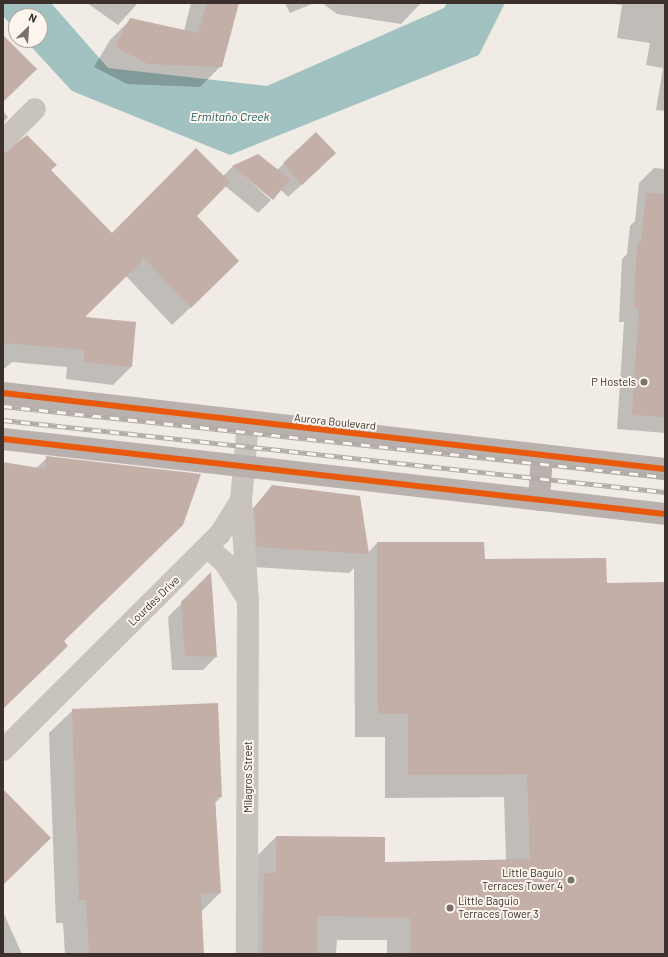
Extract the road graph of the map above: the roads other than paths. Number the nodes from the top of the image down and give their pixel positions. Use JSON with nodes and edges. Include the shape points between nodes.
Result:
{"nodes":[{"id":1,"x":35,"y":109,"type":"dead end"},
{"id":2,"x":3,"y":142,"type":"edge"},
{"id":3,"x":3,"y":393,"type":"edge"},
{"id":4,"x":248,"y":422,"type":"junction"},
{"id":5,"x":3,"y":438,"type":"edge"},
{"id":6,"x":542,"y":455,"type":"junction"},
{"id":7,"x":244,"y":467,"type":"junction"},
{"id":8,"x":665,"y":469,"type":"edge"},
{"id":9,"x":539,"y":500,"type":"junction"},
{"id":10,"x":241,"y":501,"type":"junction"},
{"id":11,"x":665,"y":514,"type":"edge"},
{"id":12,"x":208,"y":548,"type":"junction"},
{"id":13,"x":248,"y":601,"type":"junction"},
{"id":14,"x":3,"y":750,"type":"edge"},
{"id":15,"x":247,"y":954,"type":"edge"}],
"edges":[{"from":1,"to":2,"type":"street"},
{"from":3,"to":4,"type":"main road","name":"Aurora Boulevard"},
{"from":4,"to":6,"type":"main road","name":"Aurora Boulevard"},
{"from":4,"to":7,"type":"street"},
{"from":5,"to":7,"type":"main road"},
{"from":6,"to":8,"type":"main road","name":"Aurora Boulevard"},
{"from":6,"to":9,"type":"main road"},
{"from":7,"to":9,"type":"main road"},
{"from":7,"to":10,"type":"street"},
{"from":9,"to":11,"type":"main road"},
{"from":10,"to":12,"type":"street","name":"Lourdes Drive"},
{"from":10,"to":13,"type":"street","name":"Milagros Street"},
{"from":12,"to":13,"type":"street","name":"Milagros Street","via":[[238,580]]},
{"from":12,"to":14,"type":"street","name":"Lourdes Drive"},
{"from":13,"to":15,"type":"street","name":"Milagros Street"}]}
